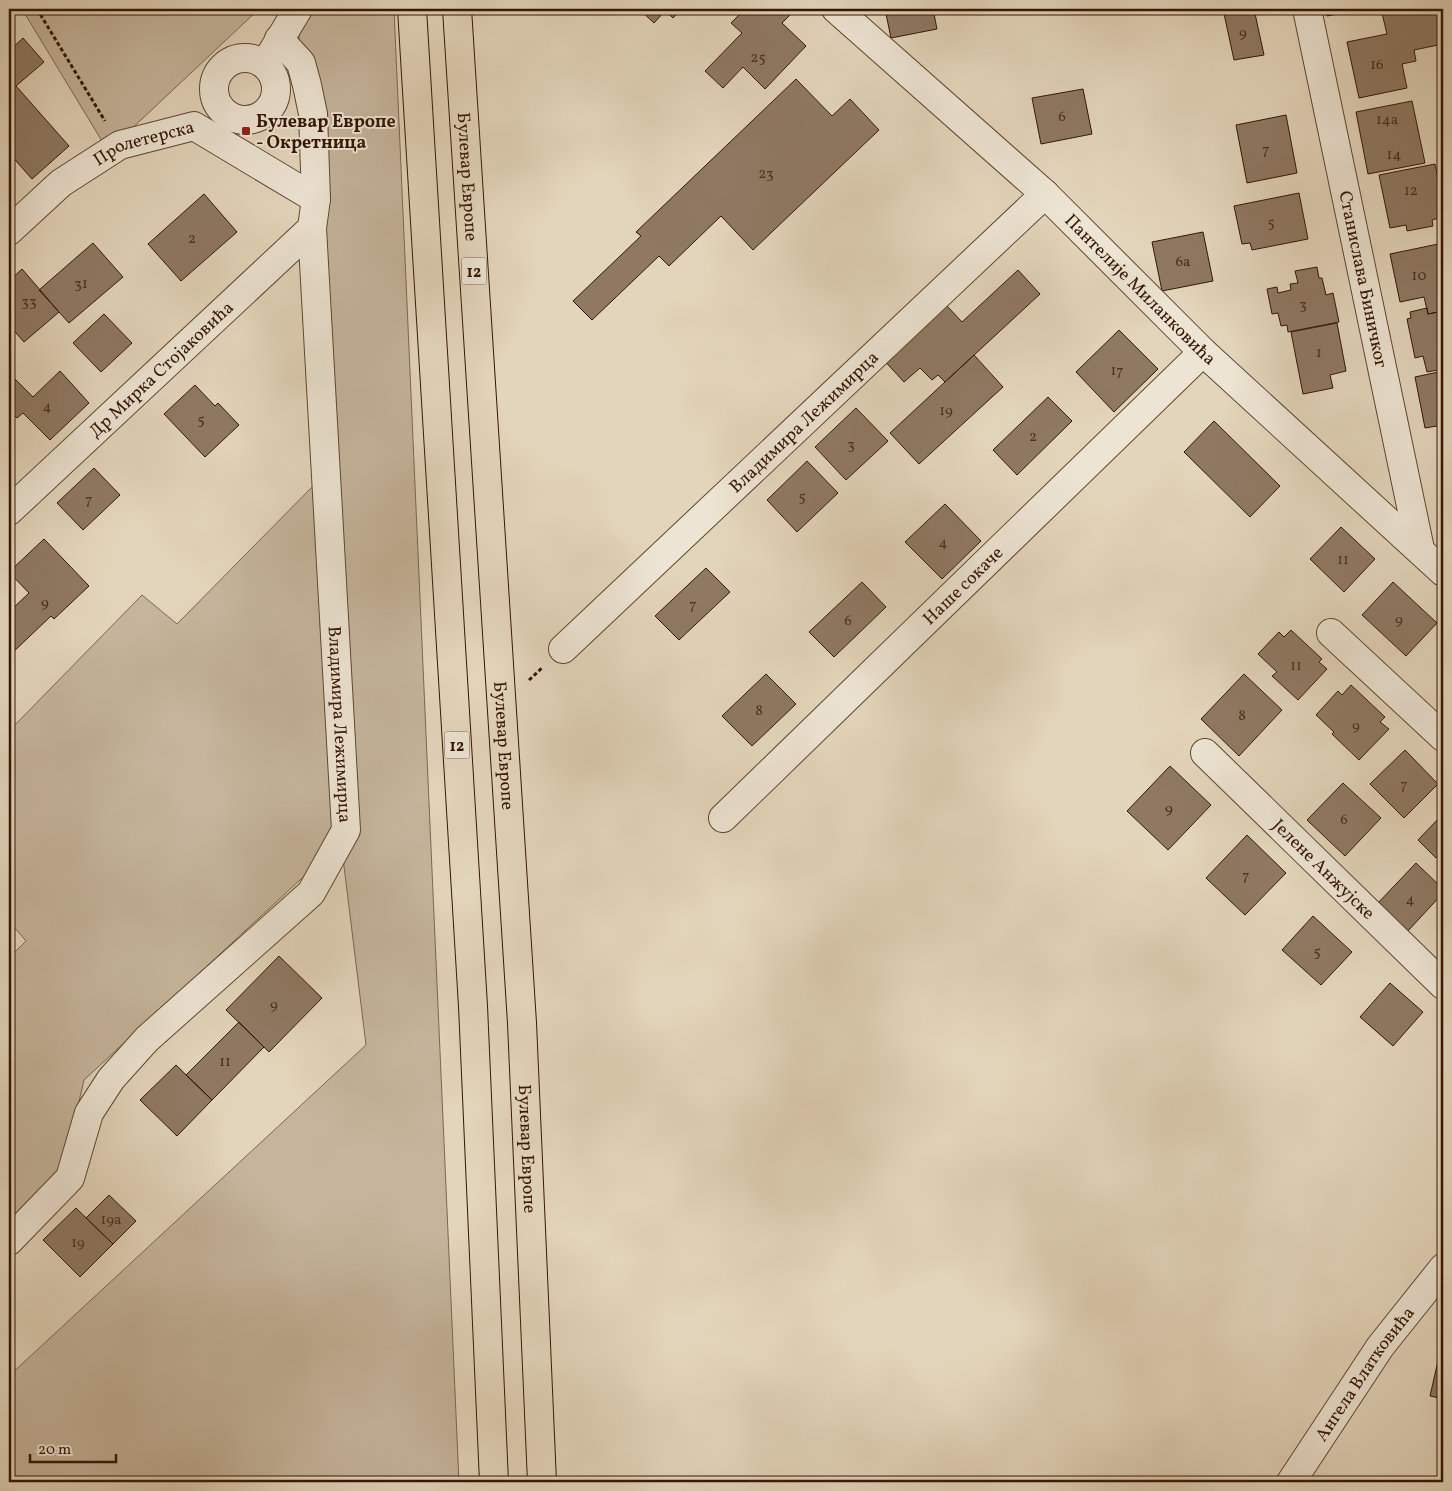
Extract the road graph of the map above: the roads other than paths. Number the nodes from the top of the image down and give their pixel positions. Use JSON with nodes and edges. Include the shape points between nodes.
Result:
{"nodes":[{"id":1,"x":298,"y":9,"type":"edge"},
{"id":2,"x":412,"y":9,"type":"edge"},
{"id":3,"x":457,"y":9,"type":"edge"},
{"id":4,"x":836,"y":9,"type":"edge"},
{"id":5,"x":1307,"y":9,"type":"edge"},
{"id":6,"x":279,"y":39,"type":"junction"},
{"id":7,"x":265,"y":64,"type":"junction"},
{"id":8,"x":220,"y":108,"type":"junction"},
{"id":9,"x":194,"y":126,"type":"junction"},
{"id":10,"x":1044,"y":194,"type":"junction"},
{"id":11,"x":316,"y":199,"type":"junction"},
{"id":12,"x":312,"y":228,"type":"junction"},
{"id":13,"x":9,"y":232,"type":"edge"},
{"id":14,"x":1203,"y":352,"type":"junction"},
{"id":15,"x":9,"y":511,"type":"edge"},
{"id":16,"x":1420,"y":549,"type":"junction"},
{"id":17,"x":1443,"y":572,"type":"edge"},
{"id":18,"x":1331,"y":633,"type":"dead end"},
{"id":19,"x":563,"y":649,"type":"road end"},
{"id":20,"x":1443,"y":737,"type":"edge"},
{"id":21,"x":1205,"y":753,"type":"dead end"},
{"id":22,"x":723,"y":818,"type":"dead end"},
{"id":23,"x":1443,"y":985,"type":"edge"},
{"id":24,"x":9,"y":1241,"type":"edge"},
{"id":25,"x":1443,"y":1270,"type":"edge"},
{"id":26,"x":494,"y":1482,"type":"edge"},
{"id":27,"x":542,"y":1482,"type":"edge"},
{"id":28,"x":1291,"y":1482,"type":"edge"}],
"edges":[{"from":1,"to":6,"type":"street"},
{"from":2,"to":26,"type":"main road","number":"12","via":[[473,1006]]},
{"from":3,"to":27,"type":"main road","name":"Булевар Европе","number":"12","via":[[522,1023]]},
{"from":4,"to":10,"type":"street","name":"Пантелије Миланковића"},
{"from":5,"to":16,"type":"street","name":"Станислава Биничког"},
{"from":6,"to":7,"type":"street"},
{"from":6,"to":11,"type":"street","via":[[301,63],[307,85],[313,114]]},
{"from":7,"to":8,"type":"street","via":[[240,58],[223,66],[214,91]]},
{"from":7,"to":8,"type":"street","via":[[276,80],[277,90],[275,100],[263,115],[245,120],[235,118]]},
{"from":8,"to":9,"type":"street"},
{"from":9,"to":11,"type":"street","name":"Пролетерска"},
{"from":9,"to":13,"type":"street","name":"Пролетерска","via":[[120,145],[61,183]]},
{"from":10,"to":14,"type":"street","name":"Пантелије Миланковића"},
{"from":10,"to":19,"type":"street","name":"Владимира Лежимирца"},
{"from":11,"to":12,"type":"street"},
{"from":12,"to":15,"type":"street","name":"Др Мирка Стојаковића"},
{"from":12,"to":24,"type":"street","name":"Владимира Лежимирца","via":[[346,830],[311,893],[147,1039],[111,1079],[89,1113],[70,1178]]},
{"from":14,"to":16,"type":"street","name":"Пантелије Миланковића"},
{"from":14,"to":22,"type":"street","name":"Наше сокаче"},
{"from":16,"to":17,"type":"street","name":"Пантелије Миланковића"},
{"from":18,"to":20,"type":"street"},
{"from":21,"to":23,"type":"street","name":"Јелене Анжујске"},
{"from":25,"to":28,"type":"street","name":"Ангела Влатковића","via":[[1380,1347]]}]}
